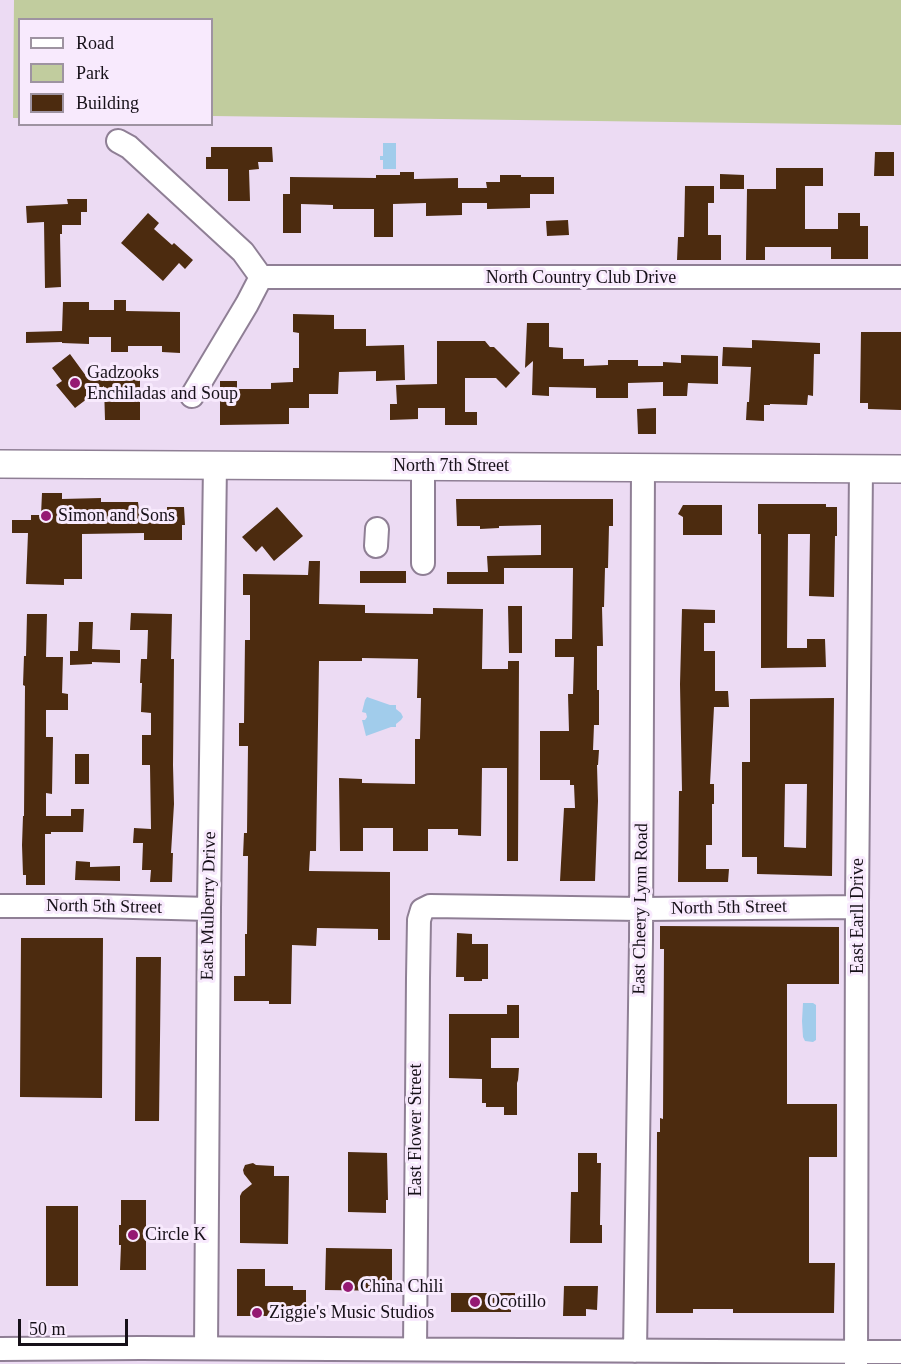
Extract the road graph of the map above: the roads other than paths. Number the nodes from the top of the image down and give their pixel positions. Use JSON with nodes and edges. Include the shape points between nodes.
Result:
{"nodes":[{"id":1,"x":118,"y":141,"type":"dead end"},
{"id":2,"x":261,"y":277,"type":"junction"},
{"id":3,"x":901,"y":277,"type":"edge"},
{"id":4,"x":192,"y":396,"type":"dead end"},
{"id":5,"x":0,"y":464,"type":"edge"},
{"id":6,"x":215,"y":464,"type":"junction"},
{"id":7,"x":423,"y":466,"type":"junction"},
{"id":8,"x":644,"y":467,"type":"junction"},
{"id":9,"x":861,"y":469,"type":"junction"},
{"id":10,"x":901,"y":469,"type":"edge"},
{"id":11,"x":423,"y":563,"type":"dead end"},
{"id":12,"x":0,"y":906,"type":"edge"},
{"id":13,"x":857,"y":907,"type":"junction"},
{"id":14,"x":208,"y":909,"type":"junction"},
{"id":15,"x":641,"y":909,"type":"junction"},
{"id":16,"x":422,"y":910,"type":"joint"},
{"id":17,"x":206,"y":1348,"type":"junction"},
{"id":18,"x":0,"y":1349,"type":"edge"},
{"id":19,"x":415,"y":1349,"type":"junction"},
{"id":20,"x":635,"y":1351,"type":"junction"},
{"id":21,"x":901,"y":1352,"type":"edge"},
{"id":22,"x":320,"y":1356,"type":"edge"},
{"id":23,"x":501,"y":1357,"type":"edge"},
{"id":24,"x":857,"y":1358,"type":"edge"}],
"edges":[{"from":1,"to":2,"type":"street","via":[[243,252]]},
{"from":2,"to":3,"type":"street","name":"North Country Club Drive"},
{"from":2,"to":4,"type":"street"},
{"from":5,"to":6,"type":"main road","name":"North 7th Street"},
{"from":6,"to":7,"type":"main road","name":"North 7th Street"},
{"from":6,"to":14,"type":"street","name":"East Mulberry Drive"},
{"from":7,"to":8,"type":"main road","name":"North 7th Street"},
{"from":7,"to":11,"type":"street"},
{"from":8,"to":9,"type":"main road","name":"North 7th Street"},
{"from":8,"to":15,"type":"street","name":"East Cheery Lynn Road"},
{"from":9,"to":10,"type":"main road","name":"North 7th Street"},
{"from":9,"to":13,"type":"street","name":"East Earll Drive"},
{"from":12,"to":14,"type":"street","name":"North 5th Street"},
{"from":13,"to":15,"type":"street","name":"North 5th Street"},
{"from":13,"to":24,"type":"street","name":"East Earll Drive"},
{"from":14,"to":17,"type":"street","name":"East Mulberry Drive"},
{"from":15,"to":16,"type":"street","name":"North 5th Street","via":[[430,906]]},
{"from":15,"to":20,"type":"street","name":"East Cheery Lynn Road"},
{"from":16,"to":19,"type":"street","name":"East Flower Street"},
{"from":17,"to":18,"type":"street"},
{"from":17,"to":22,"type":"street"},
{"from":19,"to":22,"type":"street"},
{"from":19,"to":23,"type":"street"},
{"from":20,"to":23,"type":"street"},
{"from":20,"to":24,"type":"street"},
{"from":21,"to":24,"type":"street"}]}
